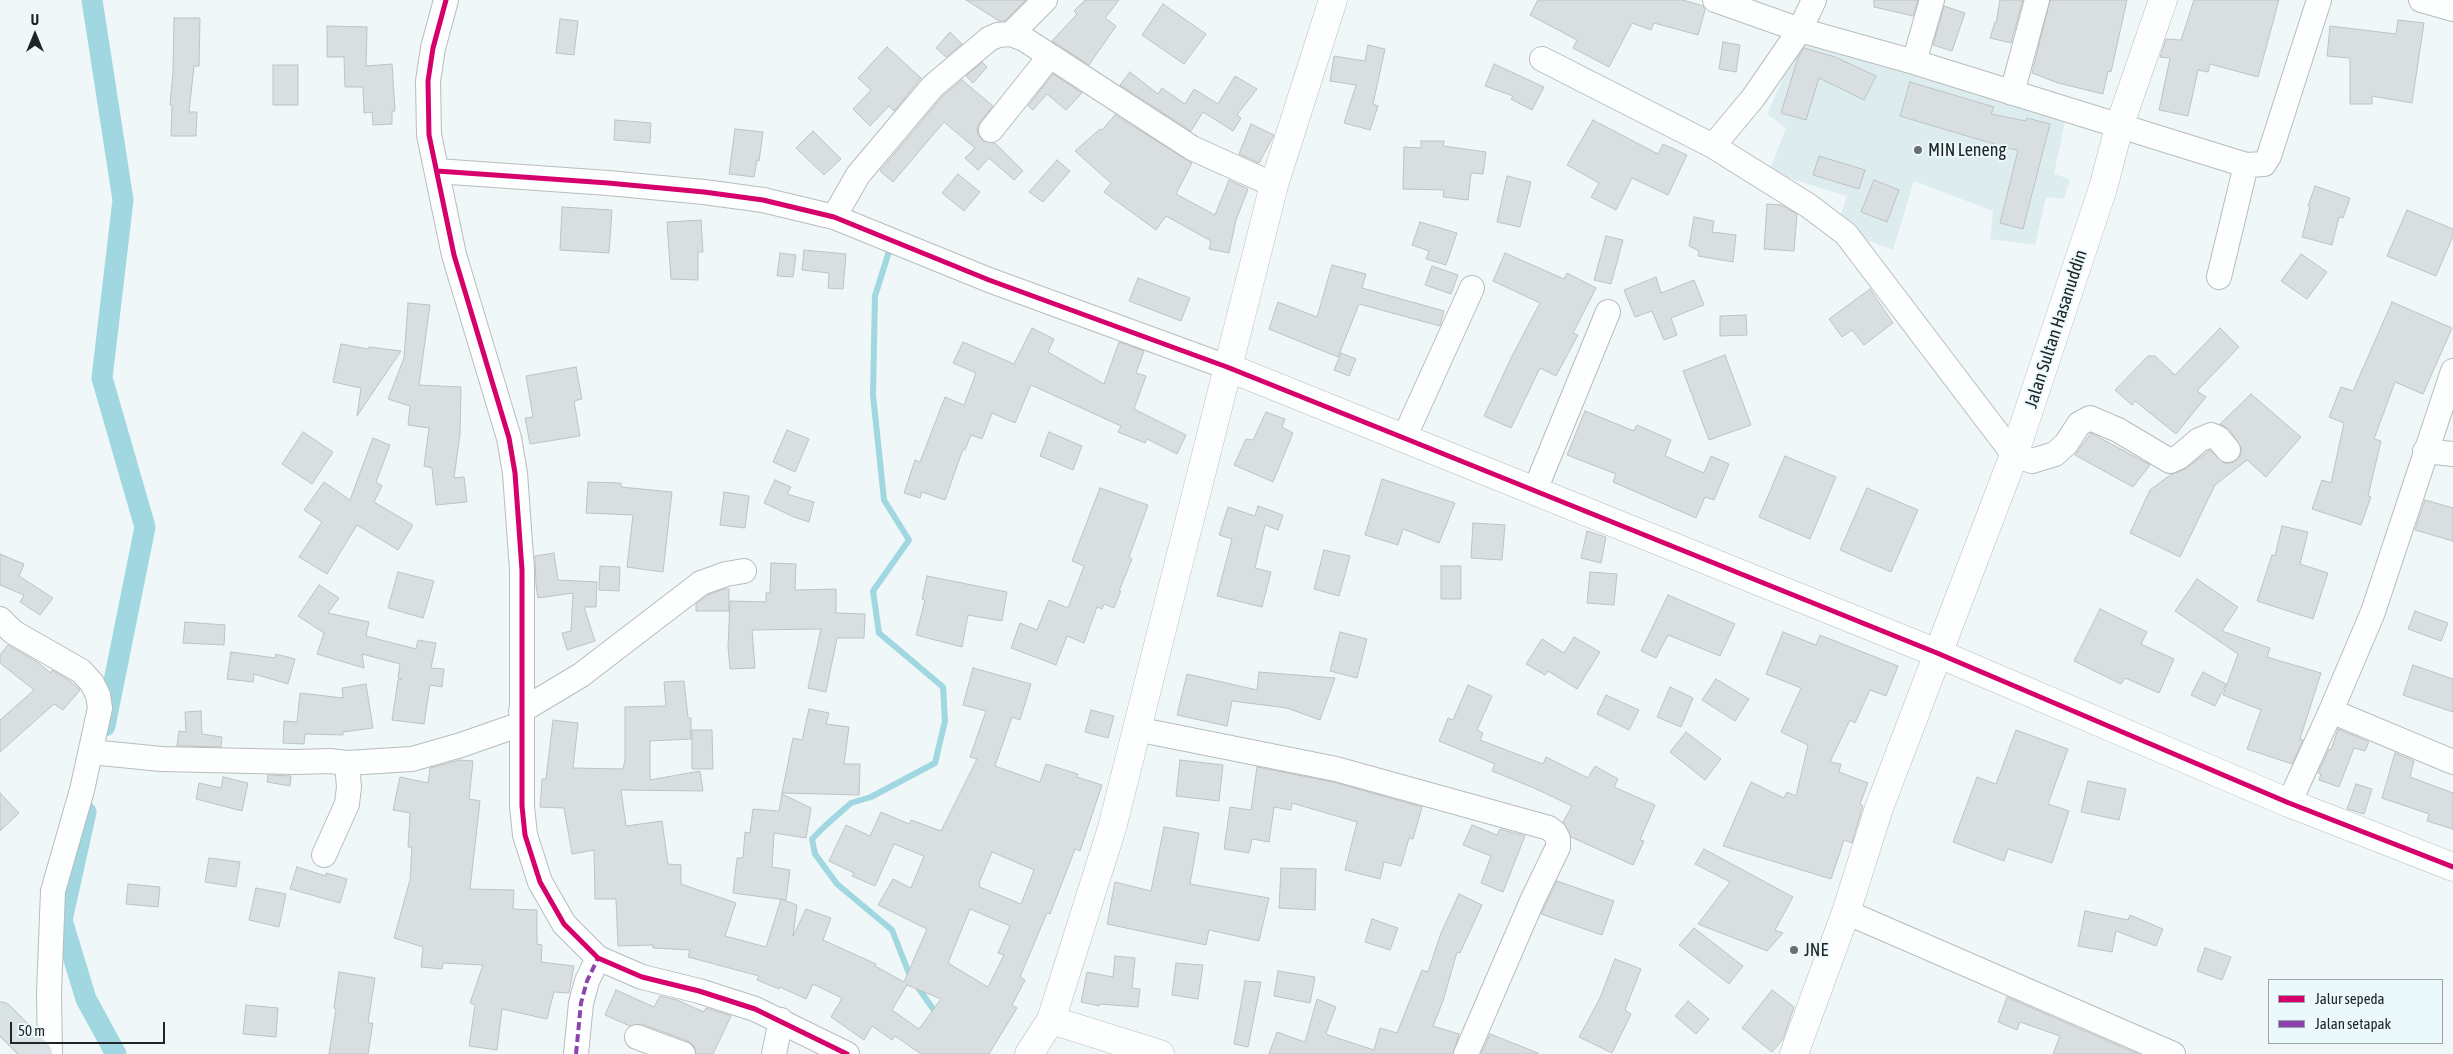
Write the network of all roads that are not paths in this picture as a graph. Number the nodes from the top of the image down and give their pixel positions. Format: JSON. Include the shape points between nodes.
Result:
{"nodes":[{"id":1,"x":446,"y":0,"type":"edge"},
{"id":2,"x":1045,"y":0,"type":"edge"},
{"id":3,"x":1333,"y":0,"type":"edge"},
{"id":4,"x":1715,"y":0,"type":"edge"},
{"id":5,"x":1814,"y":0,"type":"edge"},
{"id":6,"x":1932,"y":0,"type":"edge"},
{"id":7,"x":2037,"y":0,"type":"edge"},
{"id":8,"x":2163,"y":0,"type":"edge"},
{"id":9,"x":2319,"y":0,"type":"edge"},
{"id":10,"x":2421,"y":0,"type":"edge"},
{"id":11,"x":2453,"y":9,"type":"edge"},
{"id":12,"x":1800,"y":30,"type":"junction"},
{"id":13,"x":1010,"y":34,"type":"junction"},
{"id":14,"x":1050,"y":56,"type":"junction"},
{"id":15,"x":1542,"y":59,"type":"dead end"},
{"id":16,"x":1914,"y":62,"type":"junction"},
{"id":17,"x":2012,"y":93,"type":"junction"},
{"id":18,"x":2119,"y":127,"type":"junction"},
{"id":19,"x":991,"y":130,"type":"dead end"},
{"id":20,"x":1712,"y":146,"type":"junction"},
{"id":21,"x":2246,"y":165,"type":"junction"},
{"id":22,"x":437,"y":171,"type":"junction"},
{"id":23,"x":1274,"y":185,"type":"junction"},
{"id":24,"x":834,"y":217,"type":"junction"},
{"id":25,"x":2219,"y":277,"type":"dead end"},
{"id":26,"x":1472,"y":288,"type":"dead end"},
{"id":27,"x":1608,"y":312,"type":"dead end"},
{"id":28,"x":1227,"y":367,"type":"junction"},
{"id":29,"x":2453,"y":371,"type":"edge"},
{"id":30,"x":1404,"y":438,"type":"junction"},
{"id":31,"x":2228,"y":450,"type":"dead end"},
{"id":32,"x":2425,"y":451,"type":"junction"},
{"id":33,"x":2453,"y":454,"type":"edge"},
{"id":34,"x":2014,"y":455,"type":"junction"},
{"id":35,"x":1535,"y":490,"type":"junction"},
{"id":36,"x":744,"y":571,"type":"dead end"},
{"id":37,"x":4,"y":632,"type":"edge"},
{"id":38,"x":1937,"y":653,"type":"junction"},
{"id":39,"x":2331,"y":711,"type":"junction"},
{"id":40,"x":521,"y":717,"type":"junction"},
{"id":41,"x":1136,"y":729,"type":"junction"},
{"id":42,"x":94,"y":752,"type":"junction"},
{"id":43,"x":2453,"y":762,"type":"edge"},
{"id":44,"x":347,"y":763,"type":"junction"},
{"id":45,"x":2288,"y":803,"type":"junction"},
{"id":46,"x":324,"y":856,"type":"dead end"},
{"id":47,"x":2453,"y":867,"type":"edge"},
{"id":48,"x":1846,"y":912,"type":"junction"},
{"id":49,"x":598,"y":958,"type":"junction"},
{"id":50,"x":0,"y":1016,"type":"edge"},
{"id":51,"x":781,"y":1020,"type":"junction"},
{"id":52,"x":1051,"y":1020,"type":"junction"},
{"id":53,"x":637,"y":1037,"type":"dead end"},
{"id":54,"x":38,"y":1054,"type":"edge"},
{"id":55,"x":50,"y":1054,"type":"edge"},
{"id":56,"x":576,"y":1054,"type":"edge"},
{"id":57,"x":683,"y":1054,"type":"edge"},
{"id":58,"x":774,"y":1054,"type":"edge"},
{"id":59,"x":848,"y":1054,"type":"edge"},
{"id":60,"x":1029,"y":1054,"type":"edge"},
{"id":61,"x":1160,"y":1054,"type":"edge"},
{"id":62,"x":1466,"y":1054,"type":"edge"},
{"id":63,"x":1794,"y":1054,"type":"edge"},
{"id":64,"x":2173,"y":1054,"type":"edge"}],
"edges":[{"from":1,"to":22,"type":"street","via":[[428,80],[429,135]]},
{"from":2,"to":13,"type":"street"},
{"from":3,"to":23,"type":"street"},
{"from":4,"to":12,"type":"street"},
{"from":5,"to":12,"type":"street"},
{"from":6,"to":16,"type":"street"},
{"from":7,"to":17,"type":"street"},
{"from":8,"to":18,"type":"street","name":"Jalan Sultan Hasanuddin"},
{"from":9,"to":21,"type":"street","via":[[2270,156],[2264,164]]},
{"from":10,"to":11,"type":"street"},
{"from":12,"to":16,"type":"street"},
{"from":12,"to":20,"type":"street","via":[[1753,98]]},
{"from":13,"to":14,"type":"street"},
{"from":13,"to":24,"type":"street","via":[[990,40],[933,86],[858,175]]},
{"from":14,"to":19,"type":"street"},
{"from":14,"to":23,"type":"street","via":[[1192,148]]},
{"from":15,"to":20,"type":"street"},
{"from":16,"to":17,"type":"street"},
{"from":17,"to":18,"type":"street"},
{"from":18,"to":21,"type":"street"},
{"from":18,"to":34,"type":"street","name":"Jalan Sultan Hasanuddin","via":[[2103,188]]},
{"from":20,"to":34,"type":"street","via":[[1809,206],[1846,234]]},
{"from":21,"to":25,"type":"street"},
{"from":22,"to":24,"type":"street","via":[[704,192],[763,200]]},
{"from":22,"to":40,"type":"street","via":[[454,255],[509,438],[515,473],[522,570]]},
{"from":23,"to":28,"type":"street"},
{"from":24,"to":28,"type":"street","via":[[989,280]]},
{"from":26,"to":30,"type":"street"},
{"from":27,"to":35,"type":"street"},
{"from":28,"to":30,"type":"street"},
{"from":28,"to":41,"type":"street"},
{"from":29,"to":32,"type":"street"},
{"from":30,"to":35,"type":"street"},
{"from":31,"to":34,"type":"street","via":[[2211,435],[2170,461],[2118,430],[2090,418],[2079,424],[2055,454],[2032,461]]},
{"from":32,"to":33,"type":"street"},
{"from":32,"to":39,"type":"street","via":[[2388,572]]},
{"from":34,"to":38,"type":"street","name":"Jalan Sultan Hasanuddin"},
{"from":35,"to":38,"type":"street"},
{"from":36,"to":40,"type":"street","via":[[702,583]]},
{"from":37,"to":42,"type":"street","via":[[72,664],[92,683],[100,708]]},
{"from":38,"to":45,"type":"street"},
{"from":38,"to":48,"type":"street","name":"Jalan Sultan Hasanuddin","via":[[1879,808]]},
{"from":39,"to":43,"type":"street"},
{"from":39,"to":45,"type":"street"},
{"from":40,"to":44,"type":"street","via":[[420,758]]},
{"from":40,"to":49,"type":"street","via":[[525,835],[540,882],[564,924]]},
{"from":41,"to":52,"type":"street","via":[[1112,828]]},
{"from":41,"to":62,"type":"street","via":[[1336,769],[1550,828],[1558,839],[1558,847]]},
{"from":42,"to":44,"type":"street","via":[[136,758]]},
{"from":42,"to":55,"type":"street","via":[[53,891]]},
{"from":44,"to":46,"type":"street","via":[[347,804]]},
{"from":45,"to":47,"type":"street"},
{"from":48,"to":63,"type":"street","name":"Jalan Sultan Hasanuddin"},
{"from":48,"to":64,"type":"street"},
{"from":49,"to":51,"type":"street","via":[[642,977],[709,994]]},
{"from":49,"to":56,"type":"street","via":[[581,1003]]},
{"from":50,"to":54,"type":"main road"},
{"from":51,"to":58,"type":"street"},
{"from":51,"to":59,"type":"street"},
{"from":52,"to":60,"type":"street"},
{"from":52,"to":61,"type":"street"},
{"from":53,"to":57,"type":"street"}]}
